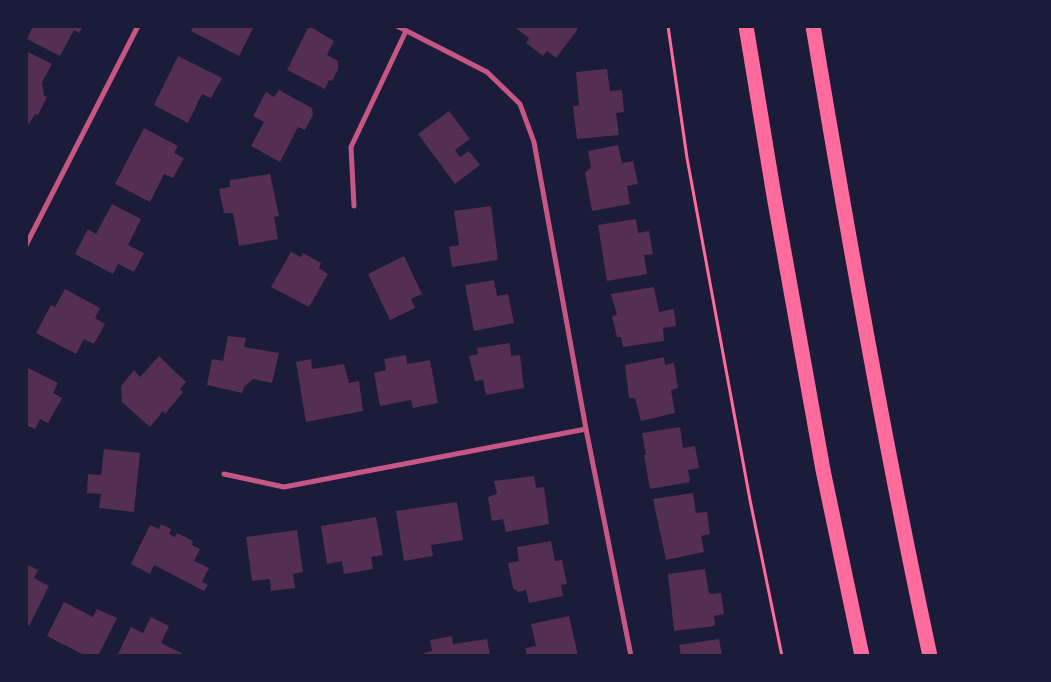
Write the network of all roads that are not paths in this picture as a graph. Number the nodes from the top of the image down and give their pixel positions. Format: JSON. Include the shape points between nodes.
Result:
{"nodes":[{"id":1,"x":138,"y":26,"type":"edge"},
{"id":2,"x":397,"y":26,"type":"edge"},
{"id":3,"x":746,"y":26,"type":"edge"},
{"id":4,"x":813,"y":26,"type":"edge"},
{"id":5,"x":406,"y":31,"type":"junction"},
{"id":6,"x":354,"y":206,"type":"dead end"},
{"id":7,"x":26,"y":245,"type":"edge"},
{"id":8,"x":586,"y":429,"type":"junction"},
{"id":9,"x":224,"y":474,"type":"dead end"},
{"id":10,"x":631,"y":656,"type":"edge"},
{"id":11,"x":862,"y":656,"type":"edge"},
{"id":12,"x":930,"y":656,"type":"edge"}],
"edges":[{"from":1,"to":7,"type":"street"},
{"from":2,"to":5,"type":"street"},
{"from":3,"to":11,"type":"highway","via":[[824,470]]},
{"from":4,"to":12,"type":"highway","via":[[879,402]]},
{"from":5,"to":6,"type":"street","via":[[351,147]]},
{"from":5,"to":8,"type":"street","via":[[487,72],[520,104],[534,142]]},
{"from":8,"to":9,"type":"street","via":[[284,487]]},
{"from":8,"to":10,"type":"street"}]}
